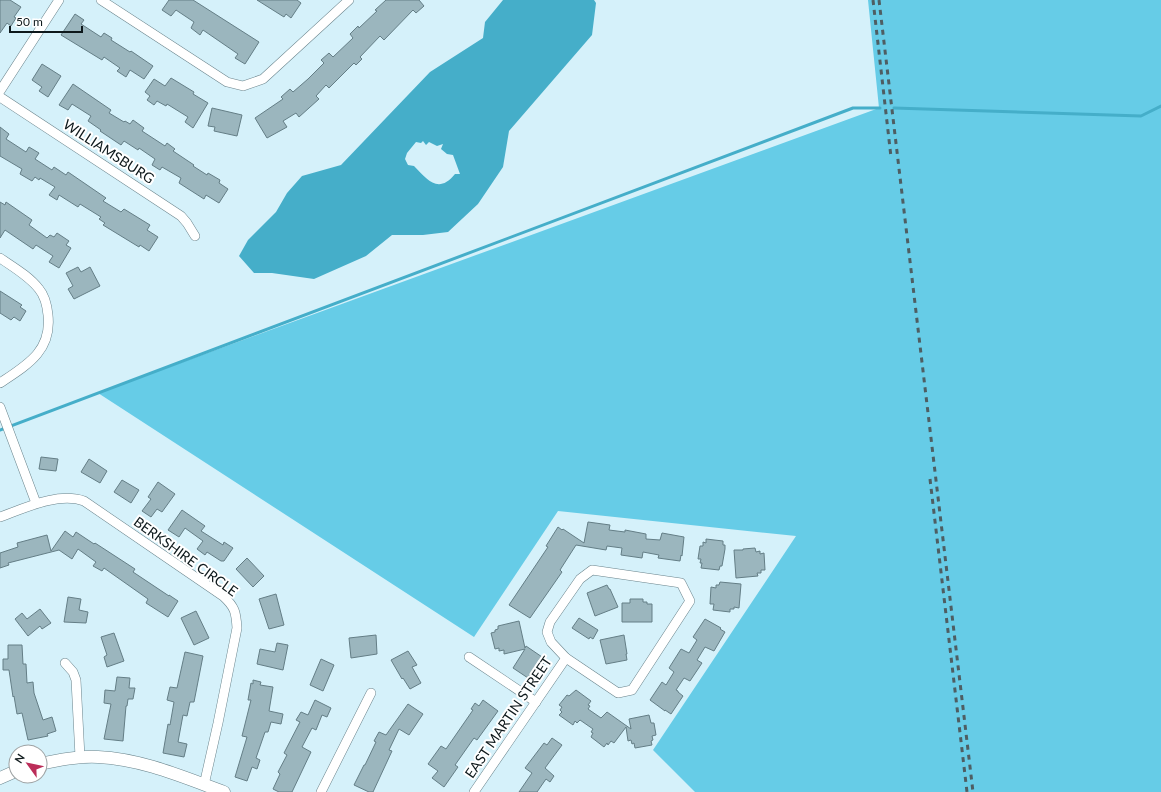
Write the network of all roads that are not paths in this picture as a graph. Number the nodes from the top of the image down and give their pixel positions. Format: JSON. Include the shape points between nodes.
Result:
{"nodes":[{"id":1,"x":59,"y":0,"type":"edge"},
{"id":2,"x":101,"y":0,"type":"edge"},
{"id":3,"x":349,"y":0,"type":"edge"},
{"id":4,"x":0,"y":91,"type":"edge"},
{"id":5,"x":0,"y":97,"type":"edge"},
{"id":6,"x":194,"y":236,"type":"dead end"},
{"id":7,"x":0,"y":258,"type":"edge"},
{"id":8,"x":0,"y":383,"type":"edge"},
{"id":9,"x":2,"y":412,"type":"edge"},
{"id":10,"x":36,"y":503,"type":"junction"},
{"id":11,"x":0,"y":518,"type":"edge"},
{"id":12,"x":469,"y":657,"type":"dead end"},
{"id":13,"x":566,"y":658,"type":"junction"},
{"id":14,"x":65,"y":663,"type":"dead end"},
{"id":15,"x":371,"y":692,"type":"dead end"},
{"id":16,"x":536,"y":702,"type":"junction"},
{"id":17,"x":80,"y":757,"type":"junction"},
{"id":18,"x":48,"y":763,"type":"edge"},
{"id":19,"x":204,"y":785,"type":"junction"},
{"id":20,"x":224,"y":792,"type":"edge"},
{"id":21,"x":321,"y":792,"type":"edge"},
{"id":22,"x":474,"y":792,"type":"edge"}],
"edges":[{"from":1,"to":4,"type":"street"},
{"from":2,"to":3,"type":"street","via":[[227,82],[243,86],[263,79]]},
{"from":5,"to":6,"type":"street","name":"WILLIAMSBURG","via":[[181,216]]},
{"from":7,"to":8,"type":"street","via":[[39,289],[47,304],[49,324],[43,347],[38,354]]},
{"from":9,"to":10,"type":"street"},
{"from":10,"to":11,"type":"street","name":"BERKSHIRE CIRCLE"},
{"from":10,"to":19,"type":"street","name":"BERKSHIRE CIRCLE","via":[[68,498],[84,501],[230,603],[236,614],[237,628]]},
{"from":12,"to":16,"type":"street"},
{"from":13,"to":13,"type":"street","via":[[618,693],[632,690],[690,601],[681,583],[592,570],[580,578],[550,622],[547,632],[551,642]]},
{"from":13,"to":16,"type":"street","name":"EAST MARTIN STREET"},
{"from":14,"to":17,"type":"street","via":[[74,672],[76,680]]},
{"from":15,"to":21,"type":"street"},
{"from":16,"to":22,"type":"street","name":"EAST MARTIN STREET"},
{"from":17,"to":18,"type":"street"},
{"from":17,"to":19,"type":"street","via":[[137,762]]},
{"from":19,"to":20,"type":"street"}]}
